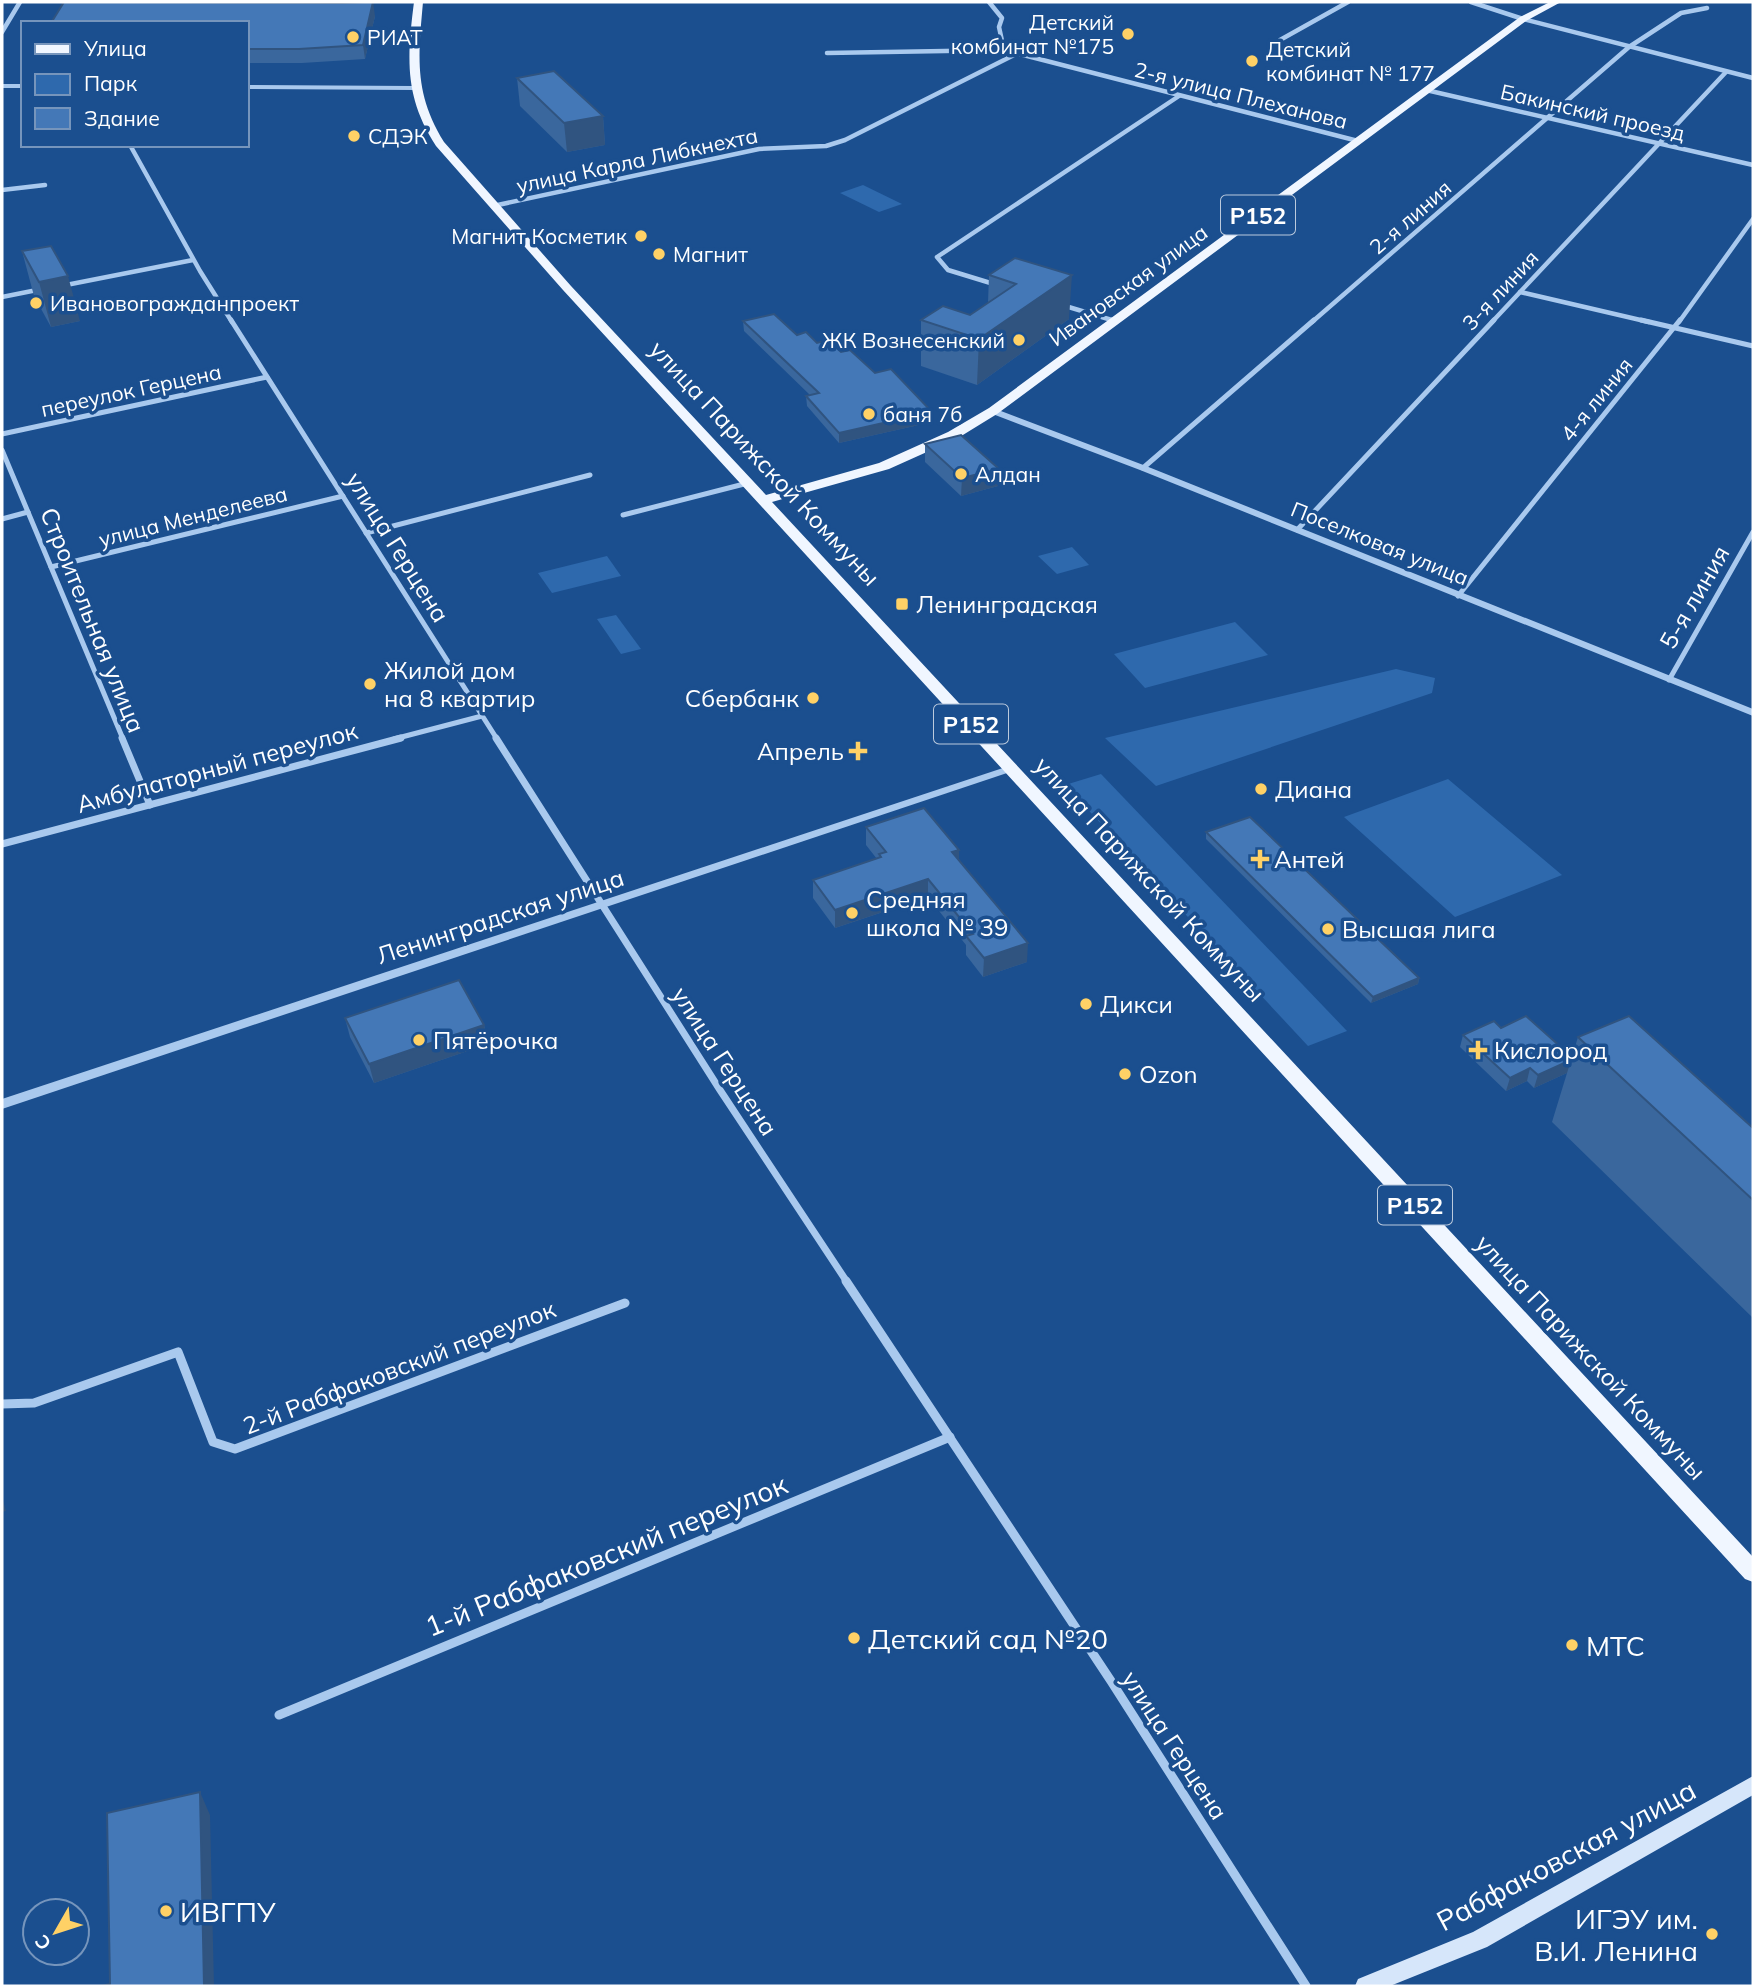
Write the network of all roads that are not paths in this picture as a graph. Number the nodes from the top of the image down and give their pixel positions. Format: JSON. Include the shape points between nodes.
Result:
{"nodes":[{"id":1,"x":20,"y":2,"type":"edge"},
{"id":2,"x":418,"y":2,"type":"edge"},
{"id":3,"x":989,"y":2,"type":"edge"},
{"id":4,"x":1348,"y":2,"type":"edge"},
{"id":5,"x":1471,"y":2,"type":"edge"},
{"id":6,"x":1558,"y":2,"type":"edge"},
{"id":7,"x":1707,"y":8,"type":"dead end"},
{"id":8,"x":1523,"y":19,"type":"junction"},
{"id":9,"x":2,"y":32,"type":"edge"},
{"id":10,"x":1280,"y":40,"type":"dead end"},
{"id":11,"x":1629,"y":47,"type":"junction"},
{"id":12,"x":1004,"y":50,"type":"junction"},
{"id":13,"x":827,"y":52,"type":"dead end"},
{"id":14,"x":1018,"y":53,"type":"junction"},
{"id":15,"x":1726,"y":72,"type":"junction"},
{"id":16,"x":1753,"y":78,"type":"edge"},
{"id":17,"x":2,"y":86,"type":"edge"},
{"id":18,"x":21,"y":86,"type":"edge"},
{"id":19,"x":248,"y":87,"type":"edge"},
{"id":20,"x":413,"y":88,"type":"junction"},
{"id":21,"x":1426,"y":90,"type":"junction"},
{"id":22,"x":1179,"y":96,"type":"junction"},
{"id":23,"x":1548,"y":118,"type":"junction"},
{"id":24,"x":1358,"y":141,"type":"junction"},
{"id":25,"x":1660,"y":142,"type":"junction"},
{"id":26,"x":131,"y":147,"type":"edge"},
{"id":27,"x":1753,"y":165,"type":"edge"},
{"id":28,"x":45,"y":185,"type":"dead end"},
{"id":29,"x":2,"y":190,"type":"edge"},
{"id":30,"x":493,"y":205,"type":"junction"},
{"id":31,"x":1753,"y":219,"type":"edge"},
{"id":32,"x":193,"y":260,"type":"junction"},
{"id":33,"x":1010,"y":289,"type":"edge"},
{"id":34,"x":1520,"y":292,"type":"junction"},
{"id":35,"x":2,"y":297,"type":"edge"},
{"id":36,"x":1060,"y":304,"type":"edge"},
{"id":37,"x":1115,"y":321,"type":"junction"},
{"id":38,"x":1674,"y":329,"type":"junction"},
{"id":39,"x":1753,"y":346,"type":"edge"},
{"id":40,"x":267,"y":377,"type":"junction"},
{"id":41,"x":993,"y":411,"type":"junction"},
{"id":42,"x":2,"y":434,"type":"edge"},
{"id":43,"x":2,"y":450,"type":"edge"},
{"id":44,"x":1143,"y":468,"type":"junction"},
{"id":45,"x":590,"y":475,"type":"dead end"},
{"id":46,"x":748,"y":482,"type":"junction"},
{"id":47,"x":343,"y":496,"type":"junction"},
{"id":48,"x":765,"y":500,"type":"junction"},
{"id":49,"x":28,"y":512,"type":"junction"},
{"id":50,"x":623,"y":515,"type":"dead end"},
{"id":51,"x":2,"y":519,"type":"edge"},
{"id":52,"x":1297,"y":530,"type":"junction"},
{"id":53,"x":1753,"y":532,"type":"edge"},
{"id":54,"x":366,"y":533,"type":"junction"},
{"id":55,"x":51,"y":568,"type":"junction"},
{"id":56,"x":1458,"y":596,"type":"junction"},
{"id":57,"x":1669,"y":680,"type":"junction"},
{"id":58,"x":1753,"y":713,"type":"edge"},
{"id":59,"x":482,"y":716,"type":"junction"},
{"id":60,"x":1012,"y":768,"type":"junction"},
{"id":61,"x":150,"y":805,"type":"junction"},
{"id":62,"x":2,"y":844,"type":"edge"},
{"id":63,"x":602,"y":904,"type":"junction"},
{"id":64,"x":2,"y":1104,"type":"edge"},
{"id":65,"x":625,"y":1303,"type":"dead end"},
{"id":66,"x":2,"y":1404,"type":"edge"},
{"id":67,"x":950,"y":1437,"type":"junction"},
{"id":68,"x":1753,"y":1572,"type":"edge"},
{"id":69,"x":279,"y":1715,"type":"dead end"},
{"id":70,"x":1753,"y":1785,"type":"edge"},
{"id":71,"x":1306,"y":1986,"type":"edge"},
{"id":72,"x":1365,"y":1986,"type":"edge"}],
"edges":[{"from":1,"to":9,"type":"street"},
{"from":2,"to":20,"type":"main road","name":"улица Парижской Коммуны"},
{"from":3,"to":12,"type":"street","via":[[1002,18],[999,27]]},
{"from":4,"to":10,"type":"street"},
{"from":5,"to":8,"type":"street"},
{"from":6,"to":8,"type":"main road","name":"Ивановская улица","number":"Р152"},
{"from":7,"to":11,"type":"street","name":"2-я линия","via":[[1681,13]]},
{"from":8,"to":11,"type":"street"},
{"from":8,"to":21,"type":"main road","name":"Ивановская улица","number":"Р152"},
{"from":11,"to":15,"type":"street"},
{"from":11,"to":23,"type":"street","name":"2-я линия"},
{"from":12,"to":13,"type":"street","name":"2-я улица Плеханова"},
{"from":12,"to":14,"type":"street","name":"2-я улица Плеханова"},
{"from":14,"to":22,"type":"street","name":"2-я улица Плеханова"},
{"from":14,"to":30,"type":"street","name":"улица Карла Либкнехта","via":[[827,146],[759,149]]},
{"from":15,"to":16,"type":"street"},
{"from":15,"to":25,"type":"street","name":"3-я линия"},
{"from":17,"to":18,"type":"street"},
{"from":19,"to":20,"type":"street"},
{"from":20,"to":30,"type":"main road","name":"улица Парижской Коммуны","via":[[429,128]]},
{"from":21,"to":23,"type":"street","name":"Бакинский проезд"},
{"from":21,"to":24,"type":"main road","name":"Ивановская улица","number":"Р152"},
{"from":22,"to":24,"type":"street","name":"2-я улица Плеханова"},
{"from":22,"to":33,"type":"street","via":[[937,257],[948,270]]},
{"from":23,"to":25,"type":"street","name":"Бакинский проезд"},
{"from":23,"to":44,"type":"street","name":"2-я линия"},
{"from":24,"to":37,"type":"main road","name":"Ивановская улица","number":"Р152"},
{"from":25,"to":27,"type":"street","name":"Бакинский проезд"},
{"from":25,"to":34,"type":"street","name":"3-я линия"},
{"from":26,"to":32,"type":"street","name":"улица Герцена"},
{"from":28,"to":29,"type":"street"},
{"from":30,"to":46,"type":"main road","name":"улица Парижской Коммуны"},
{"from":31,"to":38,"type":"street","name":"4-я линия"},
{"from":32,"to":35,"type":"street"},
{"from":32,"to":40,"type":"street","name":"улица Герцена"},
{"from":34,"to":38,"type":"street"},
{"from":34,"to":52,"type":"street","name":"3-я линия"},
{"from":36,"to":37,"type":"street"},
{"from":37,"to":41,"type":"main road","name":"Ивановская улица","number":"Р152"},
{"from":38,"to":39,"type":"street"},
{"from":38,"to":56,"type":"street","name":"4-я линия"},
{"from":40,"to":42,"type":"street","name":"переулок Герцена"},
{"from":40,"to":47,"type":"street","name":"улица Герцена"},
{"from":41,"to":44,"type":"street","name":"Поселковая улица"},
{"from":41,"to":48,"type":"main road","name":"Ивановская улица","number":"Р152","via":[[884,466]]},
{"from":43,"to":49,"type":"street","name":"Строительная улица"},
{"from":44,"to":52,"type":"street","name":"Поселковая улица"},
{"from":45,"to":54,"type":"street"},
{"from":46,"to":48,"type":"main road","name":"улица Парижской Коммуны"},
{"from":46,"to":50,"type":"street"},
{"from":47,"to":54,"type":"street","name":"улица Герцена"},
{"from":47,"to":55,"type":"street","name":"улица Менделеева"},
{"from":48,"to":60,"type":"main road","name":"улица Парижской Коммуны","number":"Р152"},
{"from":49,"to":51,"type":"street"},
{"from":49,"to":55,"type":"street","name":"Строительная улица"},
{"from":52,"to":56,"type":"street","name":"Поселковая улица"},
{"from":53,"to":57,"type":"street","name":"5-я линия"},
{"from":54,"to":59,"type":"street","name":"улица Герцена"},
{"from":55,"to":61,"type":"street","name":"Строительная улица"},
{"from":56,"to":57,"type":"street","name":"Поселковая улица"},
{"from":57,"to":58,"type":"street","name":"Поселковая улица"},
{"from":59,"to":61,"type":"street","name":"Амбулаторный переулок"},
{"from":59,"to":63,"type":"street","name":"улица Герцена"},
{"from":60,"to":63,"type":"street","name":"Ленинградская улица"},
{"from":60,"to":68,"type":"main road","name":"улица Парижской Коммуны","number":"Р152"},
{"from":61,"to":62,"type":"street","name":"Амбулаторный переулок"},
{"from":63,"to":64,"type":"street","name":"Ленинградская улица"},
{"from":63,"to":67,"type":"street","name":"улица Герцена"},
{"from":65,"to":66,"type":"street","name":"2-й Рабфаковский переулок","via":[[236,1449],[213,1442],[178,1352],[34,1403]]},
{"from":67,"to":69,"type":"street","name":"1-й Рабфаковский переулок"},
{"from":67,"to":71,"type":"street","name":"улица Герцена"},
{"from":70,"to":72,"type":"main road","name":"Рабфаковская улица","via":[[1479,1940]]}]}
